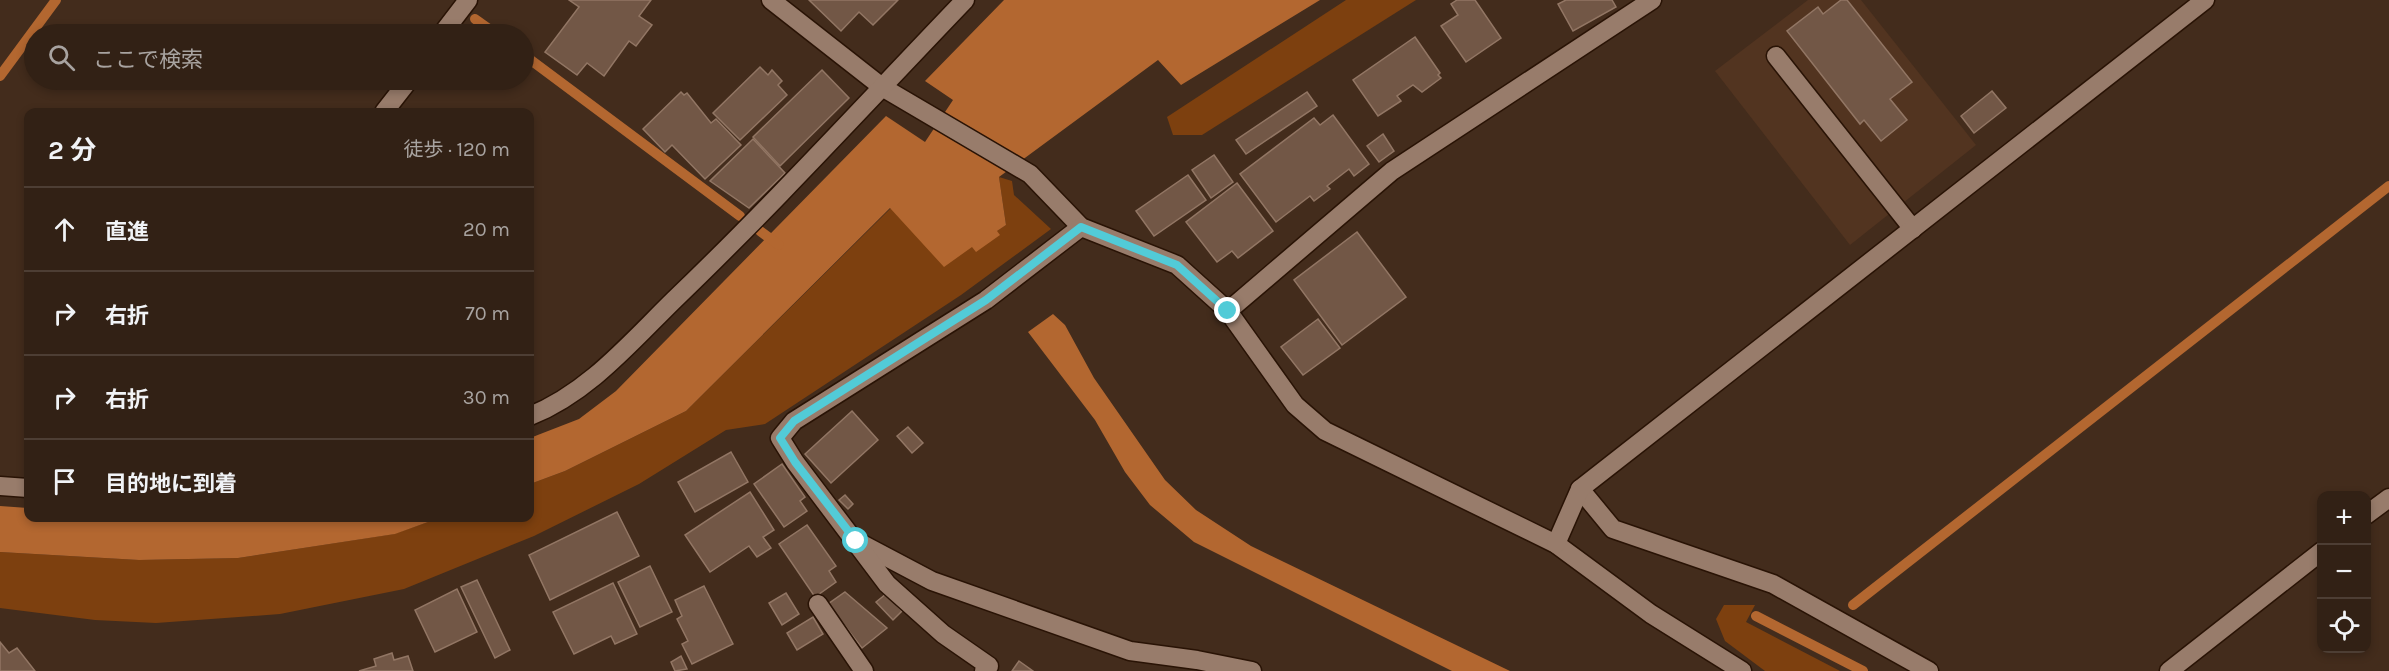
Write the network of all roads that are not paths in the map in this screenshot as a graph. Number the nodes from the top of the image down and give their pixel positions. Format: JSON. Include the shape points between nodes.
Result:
{"nodes":[{"id":1,"x":468,"y":0,"type":"edge"},
{"id":2,"x":771,"y":0,"type":"edge"},
{"id":3,"x":965,"y":0,"type":"edge"},
{"id":4,"x":1652,"y":0,"type":"edge"},
{"id":5,"x":2205,"y":0,"type":"edge"},
{"id":6,"x":450,"y":24,"type":"edge"},
{"id":7,"x":1776,"y":56,"type":"dead end"},
{"id":8,"x":882,"y":87,"type":"junction"},
{"id":9,"x":401,"y":90,"type":"edge"},
{"id":10,"x":387,"y":108,"type":"edge"},
{"id":11,"x":1081,"y":227,"type":"junction"},
{"id":12,"x":1912,"y":229,"type":"junction"},
{"id":13,"x":1228,"y":311,"type":"junction"},
{"id":14,"x":534,"y":414,"type":"edge"},
{"id":15,"x":0,"y":486,"type":"edge"},
{"id":16,"x":24,"y":488,"type":"edge"},
{"id":17,"x":1580,"y":489,"type":"junction"},
{"id":18,"x":2389,"y":498,"type":"edge"},
{"id":19,"x":2371,"y":512,"type":"edge"},
{"id":20,"x":856,"y":541,"type":"junction"},
{"id":21,"x":1556,"y":544,"type":"junction"},
{"id":22,"x":2317,"y":555,"type":"edge"},
{"id":23,"x":818,"y":604,"type":"dead end"},
{"id":24,"x":864,"y":671,"type":"edge"},
{"id":25,"x":984,"y":671,"type":"edge"},
{"id":26,"x":1252,"y":671,"type":"edge"},
{"id":27,"x":1742,"y":671,"type":"edge"},
{"id":28,"x":1929,"y":671,"type":"edge"},
{"id":29,"x":2169,"y":671,"type":"edge"}],
"edges":[{"from":1,"to":6,"type":"street"},
{"from":2,"to":8,"type":"street"},
{"from":3,"to":8,"type":"street"},
{"from":4,"to":13,"type":"street","via":[[1392,171]]},
{"from":5,"to":12,"type":"street"},
{"from":7,"to":12,"type":"street"},
{"from":8,"to":11,"type":"street","via":[[1030,174]]},
{"from":8,"to":14,"type":"street","via":[[740,237],[590,382]]},
{"from":9,"to":10,"type":"street"},
{"from":11,"to":13,"type":"street","via":[[1177,265]]},
{"from":11,"to":20,"type":"street","via":[[986,300],[794,421],[780,438]]},
{"from":12,"to":17,"type":"street"},
{"from":13,"to":21,"type":"street","via":[[1295,405],[1325,431]]},
{"from":15,"to":16,"type":"street"},
{"from":17,"to":21,"type":"street"},
{"from":17,"to":28,"type":"street","via":[[1613,529],[1773,584]]},
{"from":18,"to":19,"type":"street"},
{"from":20,"to":25,"type":"street","via":[[887,584],[944,634],[989,666]]},
{"from":20,"to":26,"type":"street","via":[[932,581],[1130,651]]},
{"from":21,"to":27,"type":"street","via":[[1651,614]]},
{"from":22,"to":29,"type":"street"},
{"from":23,"to":24,"type":"street"}]}
